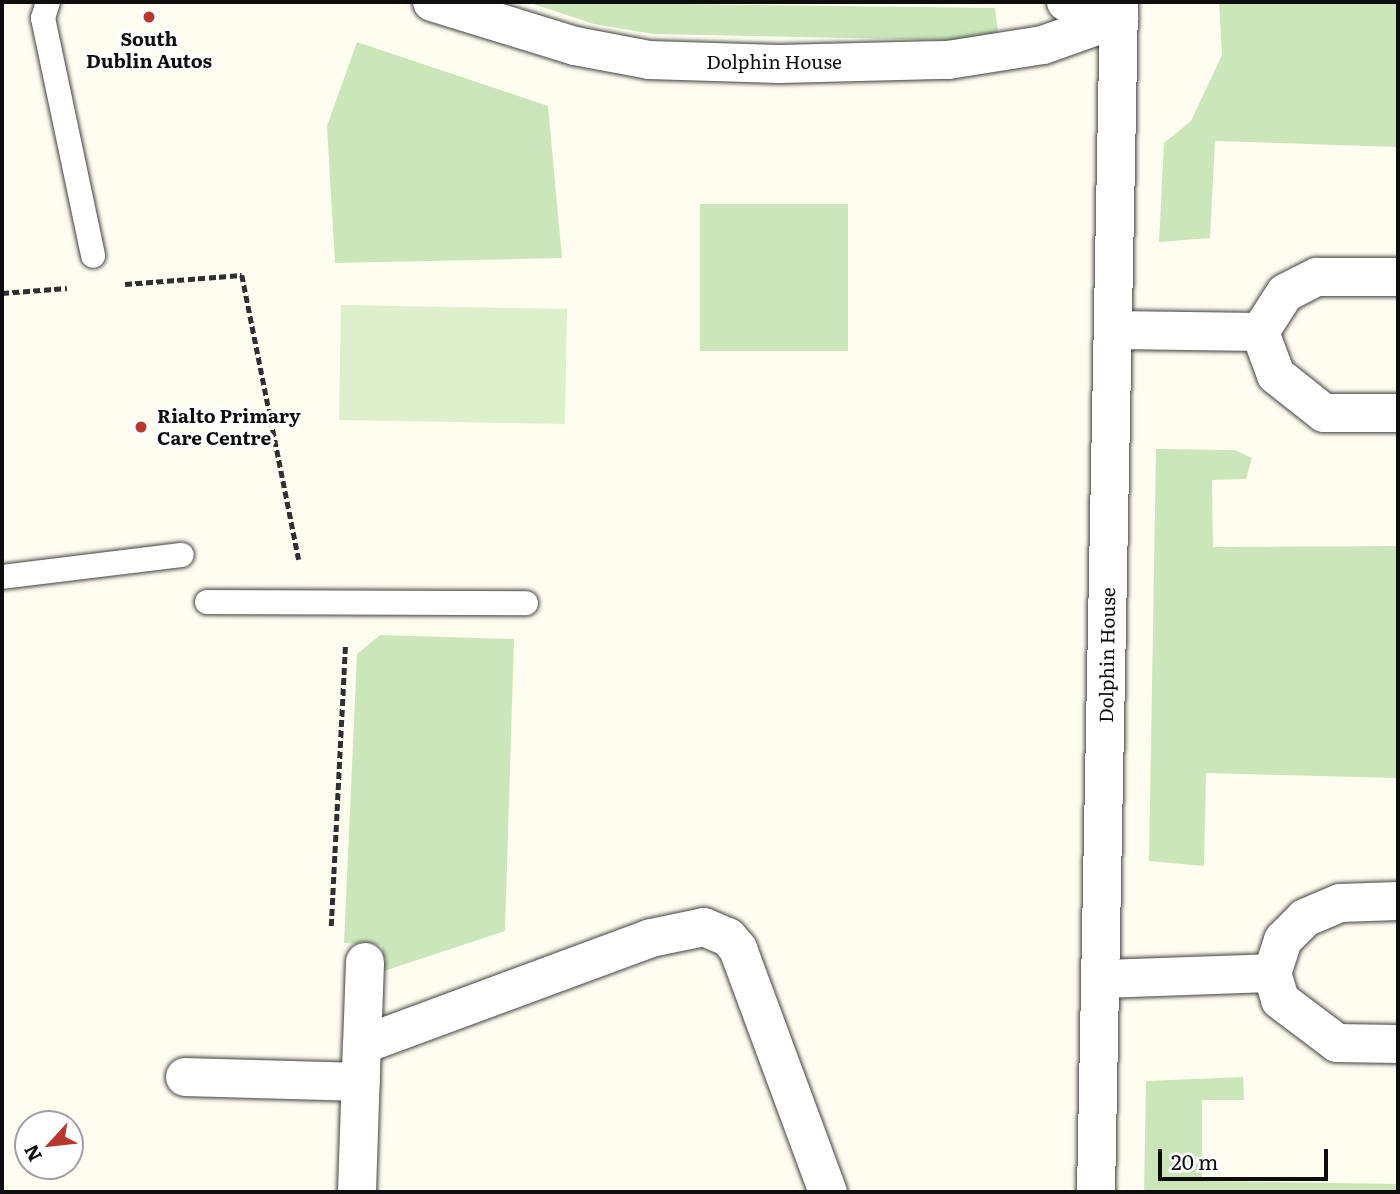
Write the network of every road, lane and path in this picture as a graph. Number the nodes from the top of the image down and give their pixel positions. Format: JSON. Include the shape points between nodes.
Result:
{"nodes":[{"id":1,"x":48,"y":2,"type":"edge"},
{"id":2,"x":432,"y":2,"type":"edge"},
{"id":3,"x":1066,"y":2,"type":"edge"},
{"id":4,"x":1119,"y":10,"type":"edge"},
{"id":5,"x":93,"y":256,"type":"dead end"},
{"id":6,"x":1398,"y":277,"type":"edge"},
{"id":7,"x":122,"y":284,"type":"dead end"},
{"id":8,"x":82,"y":287,"type":"dead end"},
{"id":9,"x":2,"y":293,"type":"edge"},
{"id":10,"x":1114,"y":330,"type":"junction"},
{"id":11,"x":1260,"y":332,"type":"junction"},
{"id":12,"x":1398,"y":413,"type":"edge"},
{"id":13,"x":182,"y":555,"type":"dead end"},
{"id":14,"x":286,"y":563,"type":"dead end"},
{"id":15,"x":2,"y":577,"type":"edge"},
{"id":16,"x":206,"y":602,"type":"dead end"},
{"id":17,"x":347,"y":602,"type":"junction"},
{"id":18,"x":526,"y":603,"type":"dead end"},
{"id":19,"x":1398,"y":901,"type":"edge"},
{"id":20,"x":331,"y":931,"type":"dead end"},
{"id":21,"x":365,"y":962,"type":"dead end"},
{"id":22,"x":1272,"y":973,"type":"junction"},
{"id":23,"x":1101,"y":979,"type":"junction"},
{"id":24,"x":1398,"y":1044,"type":"edge"},
{"id":25,"x":362,"y":1045,"type":"junction"},
{"id":26,"x":185,"y":1077,"type":"dead end"},
{"id":27,"x":361,"y":1082,"type":"junction"},
{"id":28,"x":358,"y":1192,"type":"edge"},
{"id":29,"x":828,"y":1192,"type":"edge"},
{"id":30,"x":1096,"y":1192,"type":"edge"}],
"edges":[{"from":1,"to":5,"type":"lane","via":[[43,18]]},
{"from":2,"to":4,"type":"street","name":"Dolphin House","via":[[575,46],[649,60],[779,64],[948,60],[1043,45]]},
{"from":3,"to":4,"type":"street"},
{"from":4,"to":10,"type":"street","name":"Dolphin House"},
{"from":6,"to":11,"type":"street","via":[[1317,277],[1285,293]]},
{"from":7,"to":14,"type":"path","via":[[242,275],[299,561]]},
{"from":8,"to":9,"type":"path"},
{"from":10,"to":11,"type":"street"},
{"from":10,"to":23,"type":"street","name":"Dolphin House"},
{"from":11,"to":12,"type":"street","via":[[1276,375],[1324,413]]},
{"from":13,"to":15,"type":"lane"},
{"from":16,"to":17,"type":"lane"},
{"from":17,"to":18,"type":"lane"},
{"from":17,"to":20,"type":"path"},
{"from":19,"to":22,"type":"street","via":[[1340,902],[1305,918],[1283,940]]},
{"from":21,"to":25,"type":"street"},
{"from":22,"to":23,"type":"street"},
{"from":22,"to":24,"type":"street","via":[[1280,1000],[1337,1044]]},
{"from":23,"to":30,"type":"street","name":"Dolphin House"},
{"from":25,"to":27,"type":"street"},
{"from":25,"to":29,"type":"street","via":[[651,938],[704,927],[728,937],[738,948]]},
{"from":26,"to":27,"type":"street"},
{"from":27,"to":28,"type":"street"}]}
